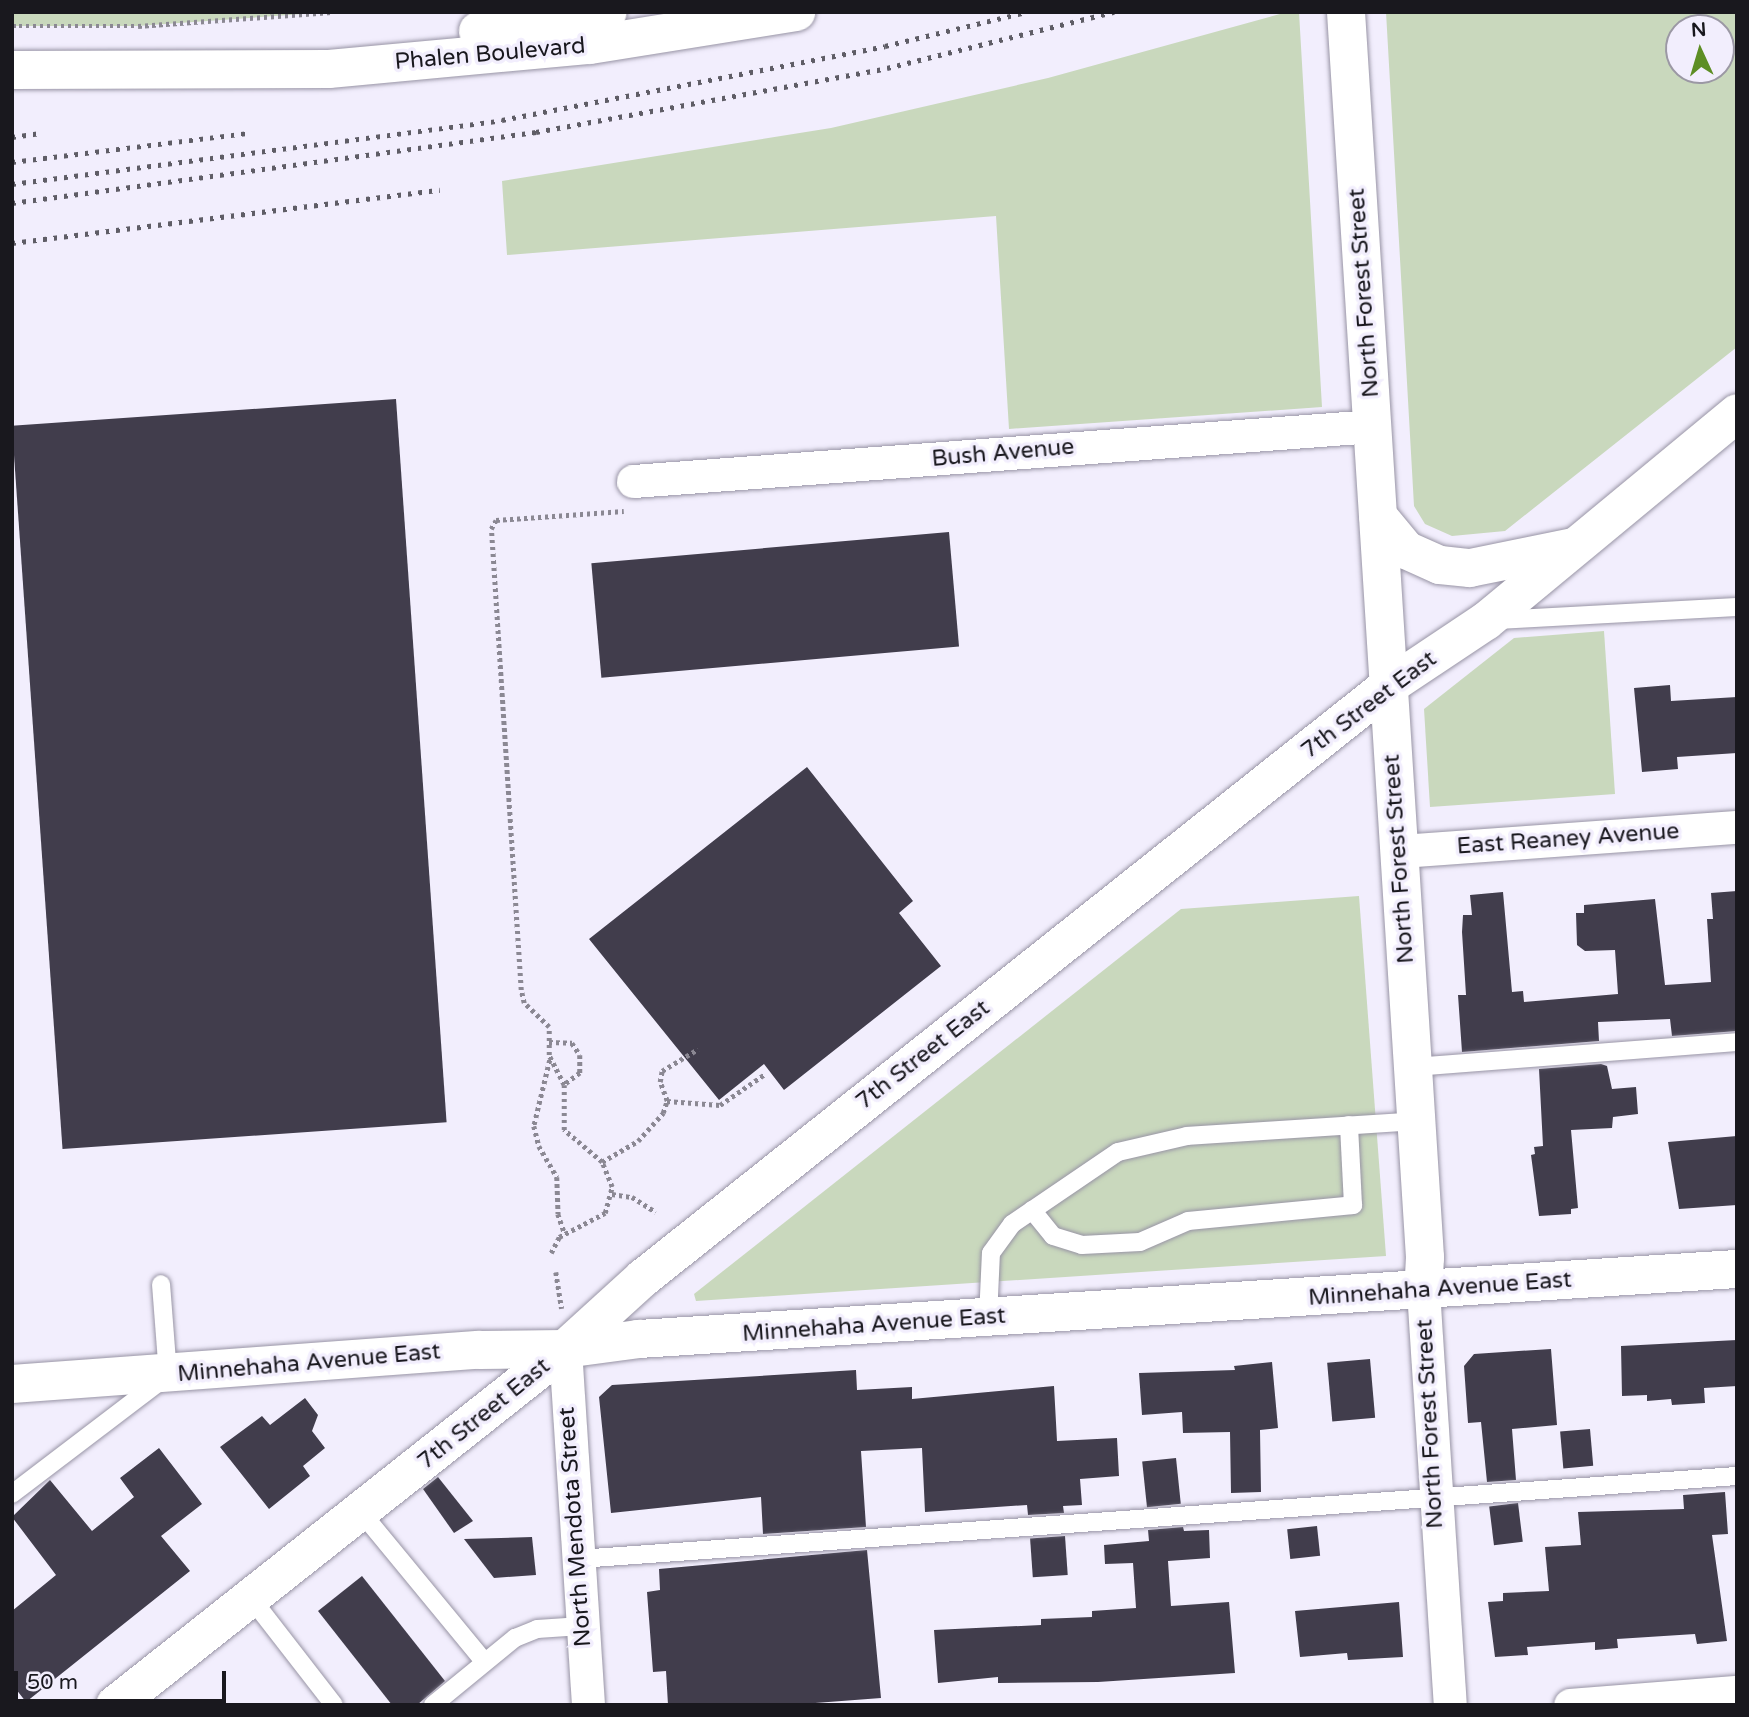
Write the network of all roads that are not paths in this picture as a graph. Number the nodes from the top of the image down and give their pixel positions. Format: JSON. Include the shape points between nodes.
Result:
{"nodes":[{"id":1,"x":608,"y":12,"type":"edge"},
{"id":2,"x":796,"y":12,"type":"edge"},
{"id":3,"x":1346,"y":12,"type":"edge"},
{"id":4,"x":182,"y":68,"type":"junction"},
{"id":5,"x":12,"y":70,"type":"edge"},
{"id":6,"x":1737,"y":413,"type":"edge"},
{"id":7,"x":1373,"y":426,"type":"junction"},
{"id":8,"x":634,"y":495,"type":"road end"},
{"id":9,"x":1378,"y":516,"type":"junction"},
{"id":10,"x":1579,"y":546,"type":"junction"},
{"id":11,"x":1737,"y":607,"type":"edge"},
{"id":12,"x":1486,"y":621,"type":"junction"},
{"id":13,"x":1387,"y":687,"type":"junction"},
{"id":14,"x":1737,"y":827,"type":"edge"},
{"id":15,"x":1400,"y":851,"type":"junction"},
{"id":16,"x":1737,"y":1042,"type":"edge"},
{"id":17,"x":1413,"y":1067,"type":"junction"},
{"id":18,"x":1416,"y":1121,"type":"junction"},
{"id":19,"x":1349,"y":1125,"type":"junction"},
{"id":20,"x":1031,"y":1210,"type":"junction"},
{"id":21,"x":1737,"y":1269,"type":"edge"},
{"id":22,"x":161,"y":1284,"type":"dead end"},
{"id":23,"x":1423,"y":1290,"type":"junction"},
{"id":24,"x":988,"y":1318,"type":"junction"},
{"id":25,"x":565,"y":1349,"type":"junction"},
{"id":26,"x":168,"y":1375,"type":"junction"},
{"id":27,"x":12,"y":1384,"type":"edge"},
{"id":28,"x":1737,"y":1476,"type":"edge"},
{"id":29,"x":12,"y":1494,"type":"edge"},
{"id":30,"x":1434,"y":1498,"type":"junction"},
{"id":31,"x":360,"y":1512,"type":"junction"},
{"id":32,"x":579,"y":1559,"type":"junction"},
{"id":33,"x":251,"y":1598,"type":"junction"},
{"id":34,"x":582,"y":1626,"type":"junction"},
{"id":35,"x":484,"y":1661,"type":"junction"},
{"id":36,"x":1737,"y":1692,"type":"edge"},
{"id":37,"x":115,"y":1705,"type":"edge"},
{"id":38,"x":334,"y":1705,"type":"edge"},
{"id":39,"x":433,"y":1705,"type":"edge"},
{"id":40,"x":588,"y":1705,"type":"edge"},
{"id":41,"x":1450,"y":1705,"type":"edge"},
{"id":42,"x":1570,"y":1705,"type":"edge"}],
"edges":[{"from":1,"to":4,"type":"street","name":"Phalen Boulevard"},
{"from":2,"to":4,"type":"street","name":"Phalen Boulevard","via":[[590,45],[356,66]]},
{"from":3,"to":7,"type":"street","name":"North Forest Street"},
{"from":4,"to":5,"type":"street","name":"Phalen Boulevard"},
{"from":6,"to":10,"type":"street","name":"7th Street East"},
{"from":7,"to":8,"type":"street","name":"Bush Avenue"},
{"from":7,"to":9,"type":"street","name":"North Forest Street"},
{"from":9,"to":10,"type":"street","via":[[1406,551],[1440,565],[1470,568]]},
{"from":9,"to":13,"type":"street","name":"North Forest Street"},
{"from":10,"to":12,"type":"street","name":"7th Street East"},
{"from":11,"to":12,"type":"lane"},
{"from":12,"to":13,"type":"street","name":"7th Street East"},
{"from":13,"to":15,"type":"street","name":"North Forest Street"},
{"from":13,"to":25,"type":"street","name":"7th Street East","via":[[643,1278]]},
{"from":14,"to":15,"type":"street","name":"East Reaney Avenue"},
{"from":15,"to":17,"type":"street","name":"North Forest Street"},
{"from":16,"to":17,"type":"lane"},
{"from":17,"to":18,"type":"street","name":"North Forest Street"},
{"from":18,"to":19,"type":"lane"},
{"from":18,"to":23,"type":"street","name":"North Forest Street"},
{"from":19,"to":20,"type":"lane","via":[[1187,1136],[1118,1152]]},
{"from":19,"to":20,"type":"lane","via":[[1353,1205],[1188,1221],[1140,1242],[1082,1245],[1053,1236]]},
{"from":20,"to":24,"type":"lane","via":[[1012,1224],[991,1253]]},
{"from":21,"to":23,"type":"street","name":"Minnehaha Avenue East"},
{"from":22,"to":26,"type":"lane"},
{"from":23,"to":24,"type":"street","name":"Minnehaha Avenue East"},
{"from":23,"to":30,"type":"street","name":"North Forest Street"},
{"from":24,"to":25,"type":"street","name":"Minnehaha Avenue East","via":[[639,1339]]},
{"from":25,"to":26,"type":"street","name":"Minnehaha Avenue East","via":[[480,1350]]},
{"from":25,"to":31,"type":"street","name":"7th Street East"},
{"from":25,"to":32,"type":"street","name":"North Mendota Street"},
{"from":26,"to":27,"type":"street","name":"Minnehaha Avenue East"},
{"from":26,"to":29,"type":"lane"},
{"from":28,"to":30,"type":"lane"},
{"from":30,"to":32,"type":"lane"},
{"from":30,"to":41,"type":"street","name":"North Forest Street"},
{"from":31,"to":33,"type":"street","name":"7th Street East"},
{"from":31,"to":35,"type":"lane"},
{"from":32,"to":34,"type":"street","name":"North Mendota Street"},
{"from":33,"to":37,"type":"street","name":"7th Street East"},
{"from":33,"to":38,"type":"lane"},
{"from":34,"to":35,"type":"lane","via":[[537,1629],[515,1638]]},
{"from":34,"to":40,"type":"street","name":"North Mendota Street"},
{"from":35,"to":39,"type":"lane"},
{"from":36,"to":42,"type":"street"}]}
